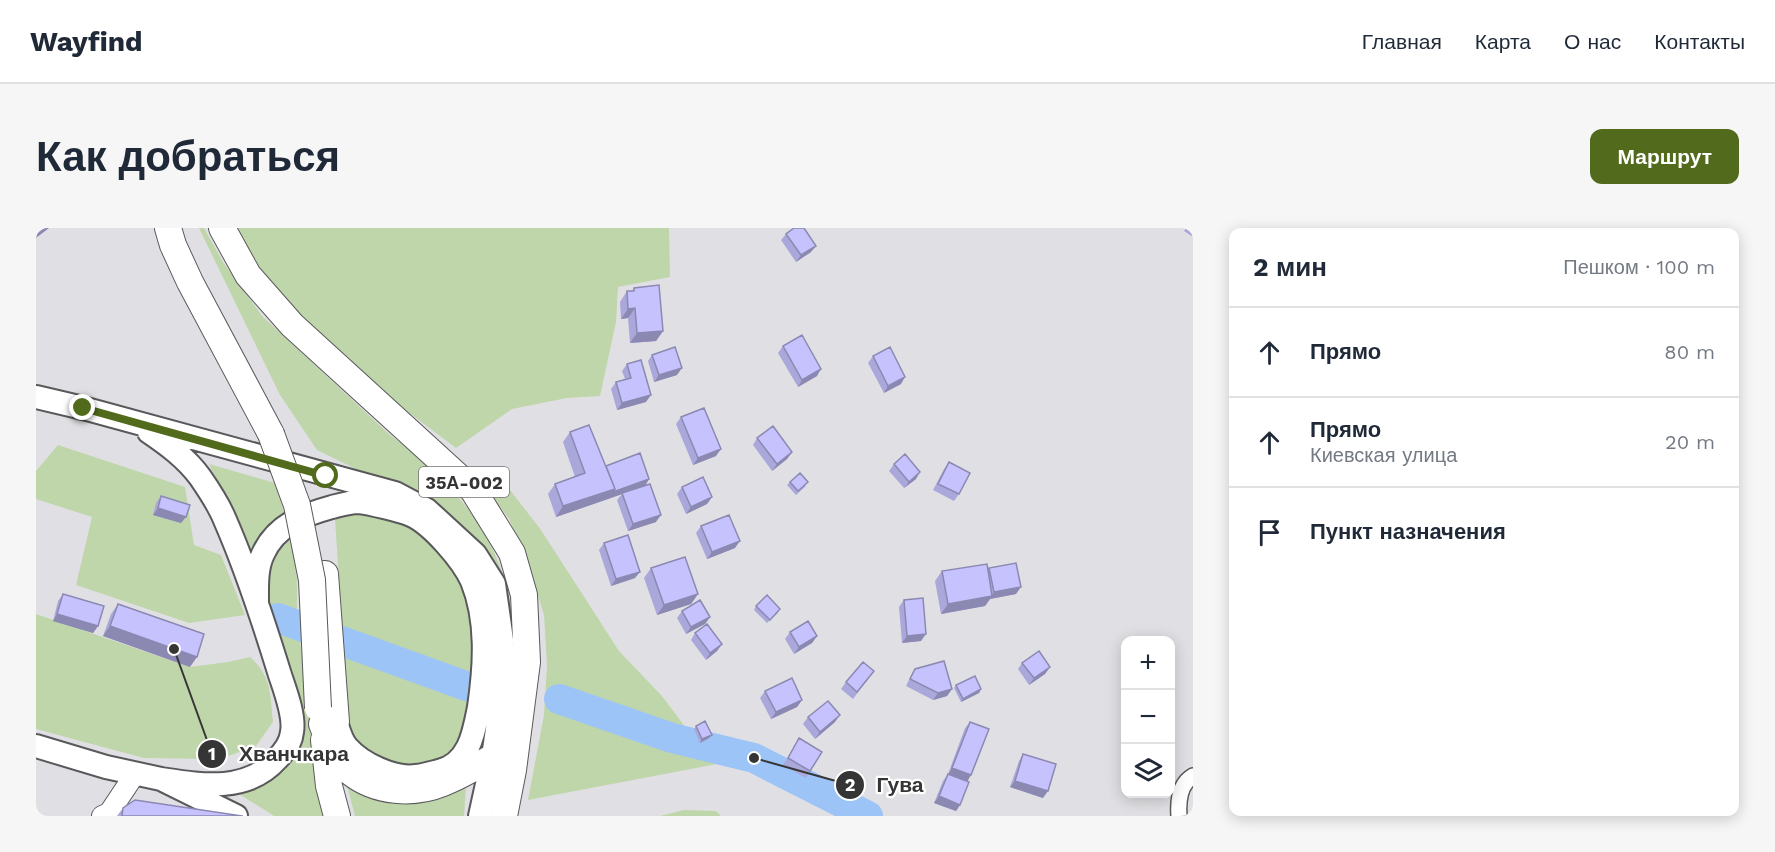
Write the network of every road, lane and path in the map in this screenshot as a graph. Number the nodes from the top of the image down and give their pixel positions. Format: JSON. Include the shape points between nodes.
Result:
{"nodes":[{"id":1,"x":168,"y":228,"type":"edge"},
{"id":2,"x":178,"y":228,"type":"edge"},
{"id":3,"x":222,"y":228,"type":"edge"},
{"id":4,"x":36,"y":397,"type":"edge"},
{"id":5,"x":136,"y":423,"type":"junction"},
{"id":6,"x":278,"y":433,"type":"junction"},
{"id":7,"x":256,"y":603,"type":"junction"},
{"id":8,"x":328,"y":714,"type":"junction"},
{"id":9,"x":36,"y":746,"type":"edge"},
{"id":10,"x":493,"y":757,"type":"junction"},
{"id":11,"x":135,"y":774,"type":"junction"},
{"id":12,"x":1193,"y":776,"type":"edge"},
{"id":13,"x":161,"y":779,"type":"junction"},
{"id":14,"x":102,"y":816,"type":"edge"},
{"id":15,"x":236,"y":816,"type":"edge"},
{"id":16,"x":337,"y":816,"type":"edge"},
{"id":17,"x":480,"y":816,"type":"edge"},
{"id":18,"x":504,"y":816,"type":"edge"},
{"id":19,"x":1179,"y":816,"type":"edge"}],
"edges":[{"from":1,"to":6,"type":"highway","via":[[190,282]]},
{"from":2,"to":6,"type":"highway","via":[[201,285]]},
{"from":3,"to":18,"type":"highway","number":"35А-002","via":[[248,275],[292,325],[473,490],[512,553],[524,595],[527,662]]},
{"from":4,"to":5,"type":"main road"},
{"from":5,"to":7,"type":"main road","via":[[174,450],[199,476],[225,519]]},
{"from":5,"to":10,"type":"main road","via":[[394,493],[427,510],[475,554],[494,584],[504,654]]},
{"from":6,"to":8,"type":"highway","bridge":true,"via":[[312,580]]},
{"from":6,"to":8,"type":"highway","via":[[298,458],[319,527],[325,574]]},
{"from":7,"to":8,"type":"main road","via":[[262,555],[280,530],[303,516],[358,502],[412,515],[437,534],[466,569],[484,635],[483,680],[474,737],[460,760],[443,770],[414,777],[390,773],[348,748]]},
{"from":7,"to":13,"type":"main road","via":[[290,707],[293,731],[285,749],[272,765],[255,776],[230,784],[201,786]]},
{"from":8,"to":10,"type":"highway","via":[[330,745],[342,763],[352,773],[392,791],[444,783]]},
{"from":8,"to":16,"type":"highway","via":[[329,786]]},
{"from":9,"to":11,"type":"main road"},
{"from":10,"to":17,"type":"main road"},
{"from":11,"to":13,"type":"main road"},
{"from":11,"to":14,"type":"street","via":[[109,813]]},
{"from":12,"to":19,"type":"street","via":[[1182,789]]},
{"from":13,"to":15,"type":"main road"}]}
